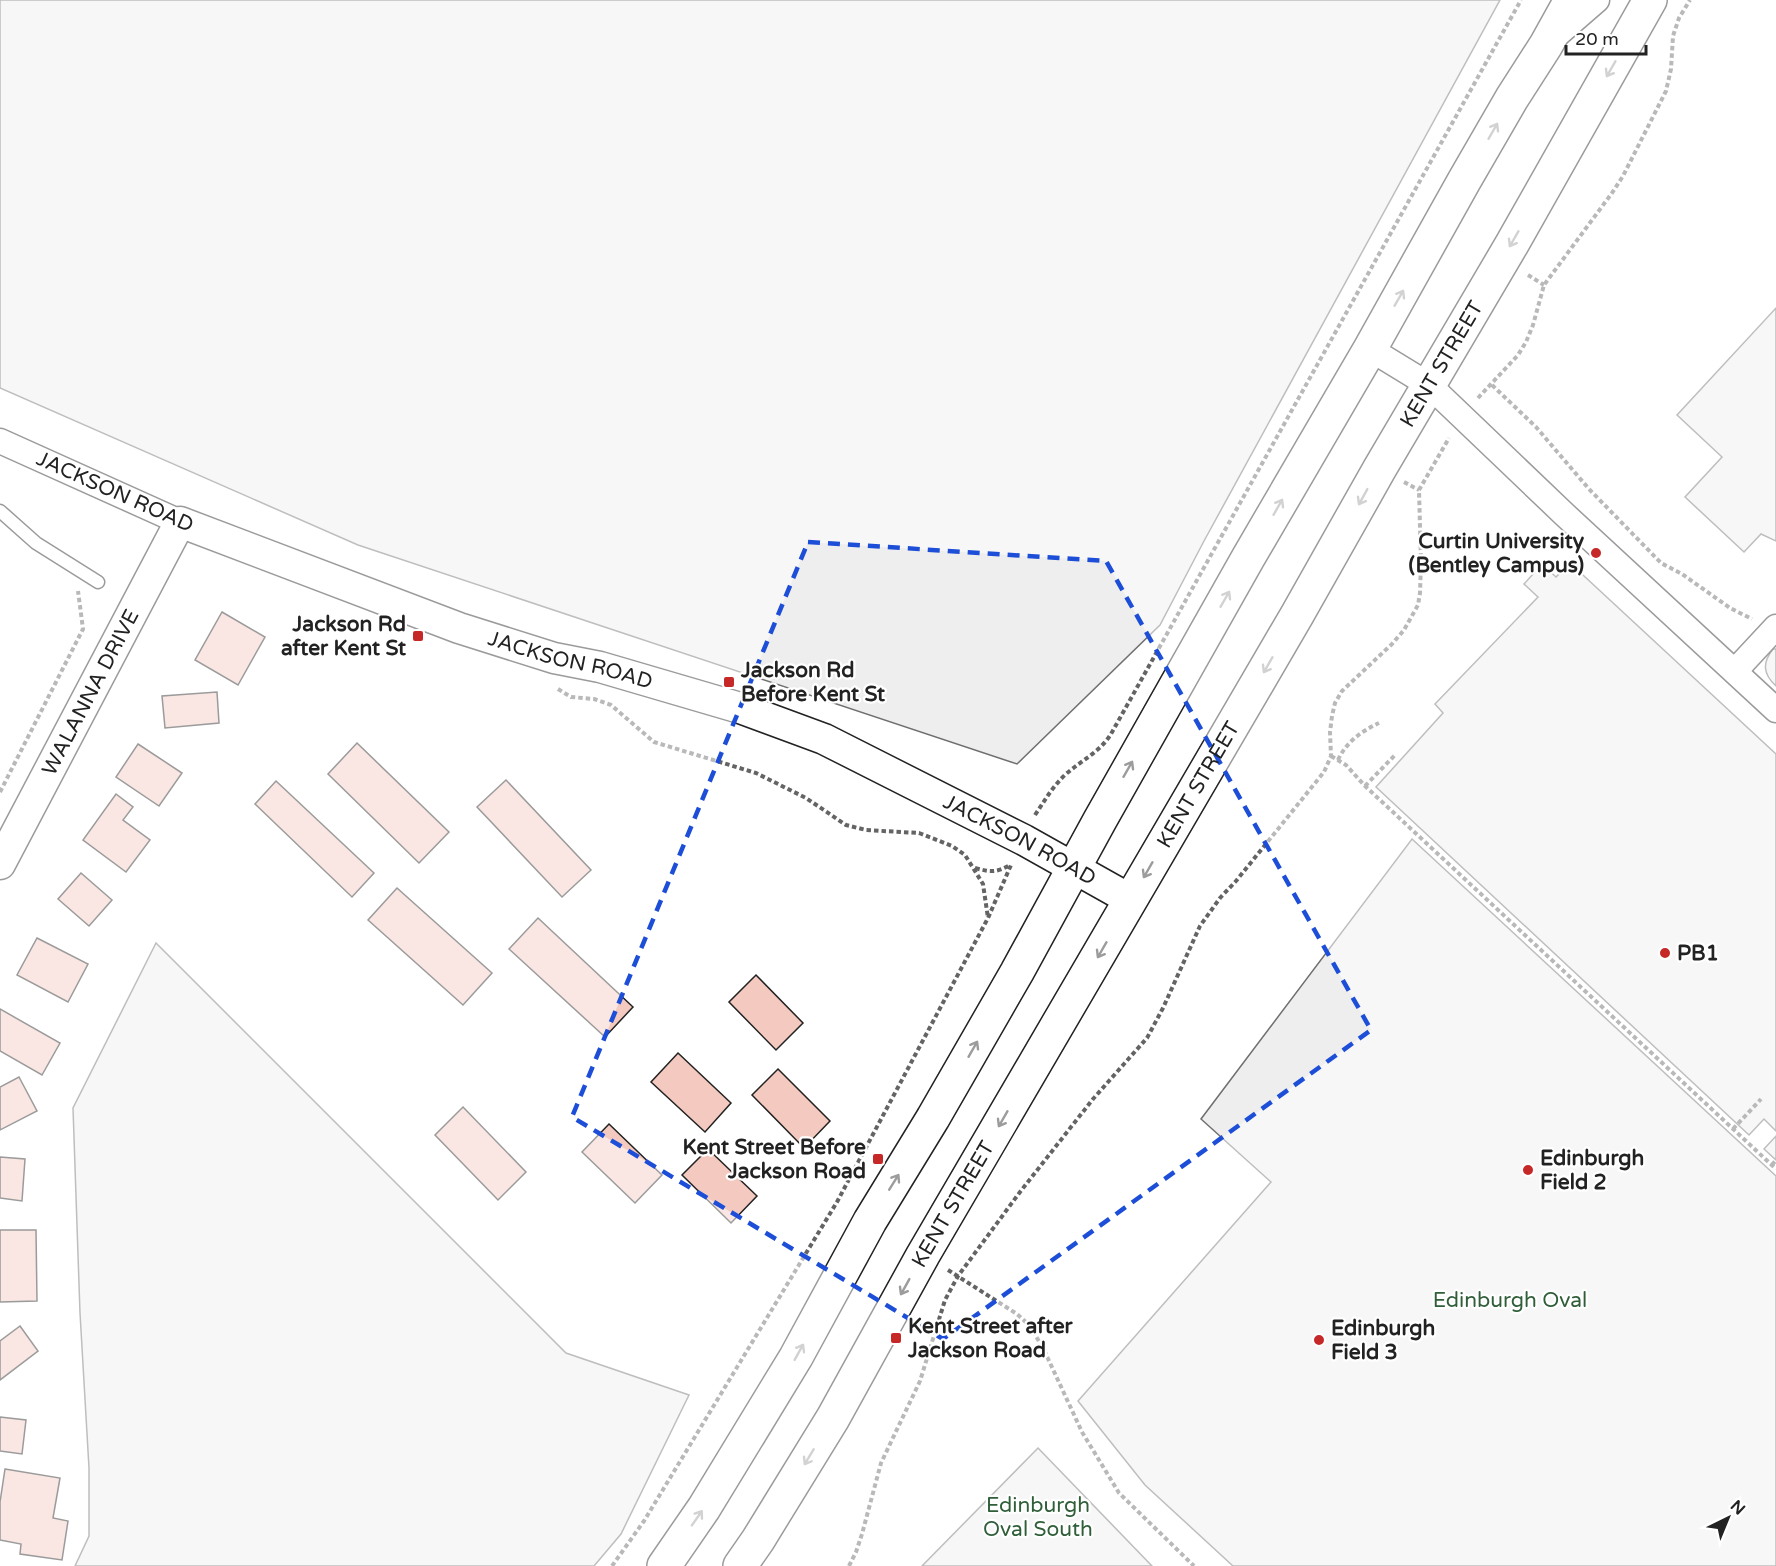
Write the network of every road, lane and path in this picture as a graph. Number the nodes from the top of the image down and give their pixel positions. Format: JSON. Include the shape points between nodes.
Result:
{"nodes":[{"id":1,"x":1521,"y":0,"type":"edge"},
{"id":2,"x":1571,"y":0,"type":"edge"},
{"id":3,"x":1598,"y":0,"type":"edge"},
{"id":4,"x":1650,"y":0,"type":"edge"},
{"id":5,"x":1690,"y":0,"type":"edge"},
{"id":6,"x":1546,"y":45,"type":"junction"},
{"id":7,"x":1370,"y":349,"type":"junction"},
{"id":8,"x":1492,"y":384,"type":"junction"},
{"id":9,"x":1429,"y":385,"type":"junction"},
{"id":10,"x":1479,"y":397,"type":"dead end"},
{"id":11,"x":0,"y":441,"type":"edge"},
{"id":12,"x":1445,"y":444,"type":"dead end"},
{"id":13,"x":0,"y":511,"type":"edge"},
{"id":14,"x":180,"y":522,"type":"junction"},
{"id":15,"x":74,"y":568,"type":"junction"},
{"id":16,"x":98,"y":582,"type":"dead end"},
{"id":17,"x":1773,"y":630,"type":"edge"},
{"id":18,"x":1735,"y":671,"type":"junction"},
{"id":19,"x":552,"y":685,"type":"dead end"},
{"id":20,"x":1776,"y":710,"type":"edge"},
{"id":21,"x":1379,"y":723,"type":"dead end"},
{"id":22,"x":1395,"y":755,"type":"dead end"},
{"id":23,"x":1331,"y":756,"type":"junction"},
{"id":24,"x":1338,"y":760,"type":"junction"},
{"id":25,"x":1365,"y":786,"type":"junction"},
{"id":26,"x":0,"y":792,"type":"edge"},
{"id":27,"x":1035,"y":816,"type":"dead end"},
{"id":28,"x":0,"y":864,"type":"edge"},
{"id":29,"x":1074,"y":867,"type":"junction"},
{"id":30,"x":974,"y":868,"type":"junction"},
{"id":31,"x":1131,"y":900,"type":"junction"},
{"id":32,"x":988,"y":918,"type":"junction"},
{"id":33,"x":1761,"y":1099,"type":"dead end"},
{"id":34,"x":1733,"y":1128,"type":"junction"},
{"id":35,"x":1776,"y":1160,"type":"edge"},
{"id":36,"x":1772,"y":1165,"type":"junction"},
{"id":37,"x":1776,"y":1169,"type":"edge"},
{"id":38,"x":837,"y":1202,"type":"junction"},
{"id":39,"x":870,"y":1221,"type":"junction"},
{"id":40,"x":923,"y":1255,"type":"junction"},
{"id":41,"x":958,"y":1276,"type":"junction"},
{"id":42,"x":612,"y":1566,"type":"edge"},
{"id":43,"x":664,"y":1566,"type":"edge"},
{"id":44,"x":740,"y":1566,"type":"edge"},
{"id":45,"x":849,"y":1566,"type":"edge"},
{"id":46,"x":1194,"y":1566,"type":"edge"}],
"edges":[{"from":1,"to":27,"type":"path","via":[[1105,743],[1052,788]]},
{"from":2,"to":6,"type":"main road"},
{"from":3,"to":6,"type":"street"},
{"from":4,"to":9,"type":"main road","name":"KENT STREET","one_way":true},
{"from":5,"to":8,"type":"path","via":[[1673,36],[1666,91],[1623,176],[1544,285],[1526,342]]},
{"from":7,"to":6,"type":"main road","one_way":true,"via":[[1469,172]]},
{"from":7,"to":9,"type":"street"},
{"from":29,"to":7,"type":"main road","one_way":true},
{"from":8,"to":10,"type":"path"},
{"from":8,"to":17,"type":"path","via":[[1661,563],[1730,608]]},
{"from":9,"to":18,"type":"street"},
{"from":9,"to":31,"type":"main road","name":"KENT STREET","one_way":true},
{"from":11,"to":14,"type":"street","name":"JACKSON ROAD"},
{"from":12,"to":23,"type":"path","via":[[1419,490],[1418,605],[1404,630],[1342,691],[1335,703]]},
{"from":13,"to":15,"type":"lane","via":[[36,543]]},
{"from":14,"to":28,"type":"street","name":"WALANNA DRIVE"},
{"from":14,"to":29,"type":"street","name":"JACKSON ROAD","via":[[459,628],[740,708],[825,739]]},
{"from":15,"to":16,"type":"lane"},
{"from":15,"to":26,"type":"path","via":[[83,629]]},
{"from":17,"to":18,"type":"street"},
{"from":18,"to":20,"type":"street"},
{"from":19,"to":30,"type":"path","via":[[572,697],[610,705],[654,742],[756,772],[846,825],[919,833],[952,846]]},
{"from":21,"to":24,"type":"path","via":[[1362,731]]},
{"from":22,"to":25,"type":"path"},
{"from":23,"to":24,"type":"path"},
{"from":23,"to":41,"type":"path","via":[[1324,772],[1200,926],[1147,1038],[1093,1099]]},
{"from":24,"to":25,"type":"path"},
{"from":25,"to":34,"type":"path"},
{"from":29,"to":31,"type":"street","name":"JACKSON ROAD"},
{"from":39,"to":29,"type":"main road","one_way":true,"via":[[939,1108]]},
{"from":30,"to":32,"type":"path","via":[[984,884]]},
{"from":30,"to":32,"type":"path","via":[[1000,870],[1013,862]]},
{"from":31,"to":40,"type":"main road","name":"KENT STREET","one_way":true},
{"from":32,"to":38,"type":"path"},
{"from":33,"to":34,"type":"path"},
{"from":34,"to":36,"type":"path"},
{"from":35,"to":36,"type":"path"},
{"from":36,"to":37,"type":"path"},
{"from":38,"to":39,"type":"path"},
{"from":38,"to":42,"type":"path","via":[[644,1521]]},
{"from":43,"to":39,"type":"main road","one_way":true,"via":[[796,1357]]},
{"from":40,"to":41,"type":"path"},
{"from":40,"to":44,"type":"main road","name":"KENT STREET","one_way":true,"via":[[832,1418]]},
{"from":41,"to":45,"type":"path","via":[[945,1300],[920,1381],[881,1463]]},
{"from":41,"to":46,"type":"path","via":[[1030,1326],[1083,1432],[1119,1493]]}]}
